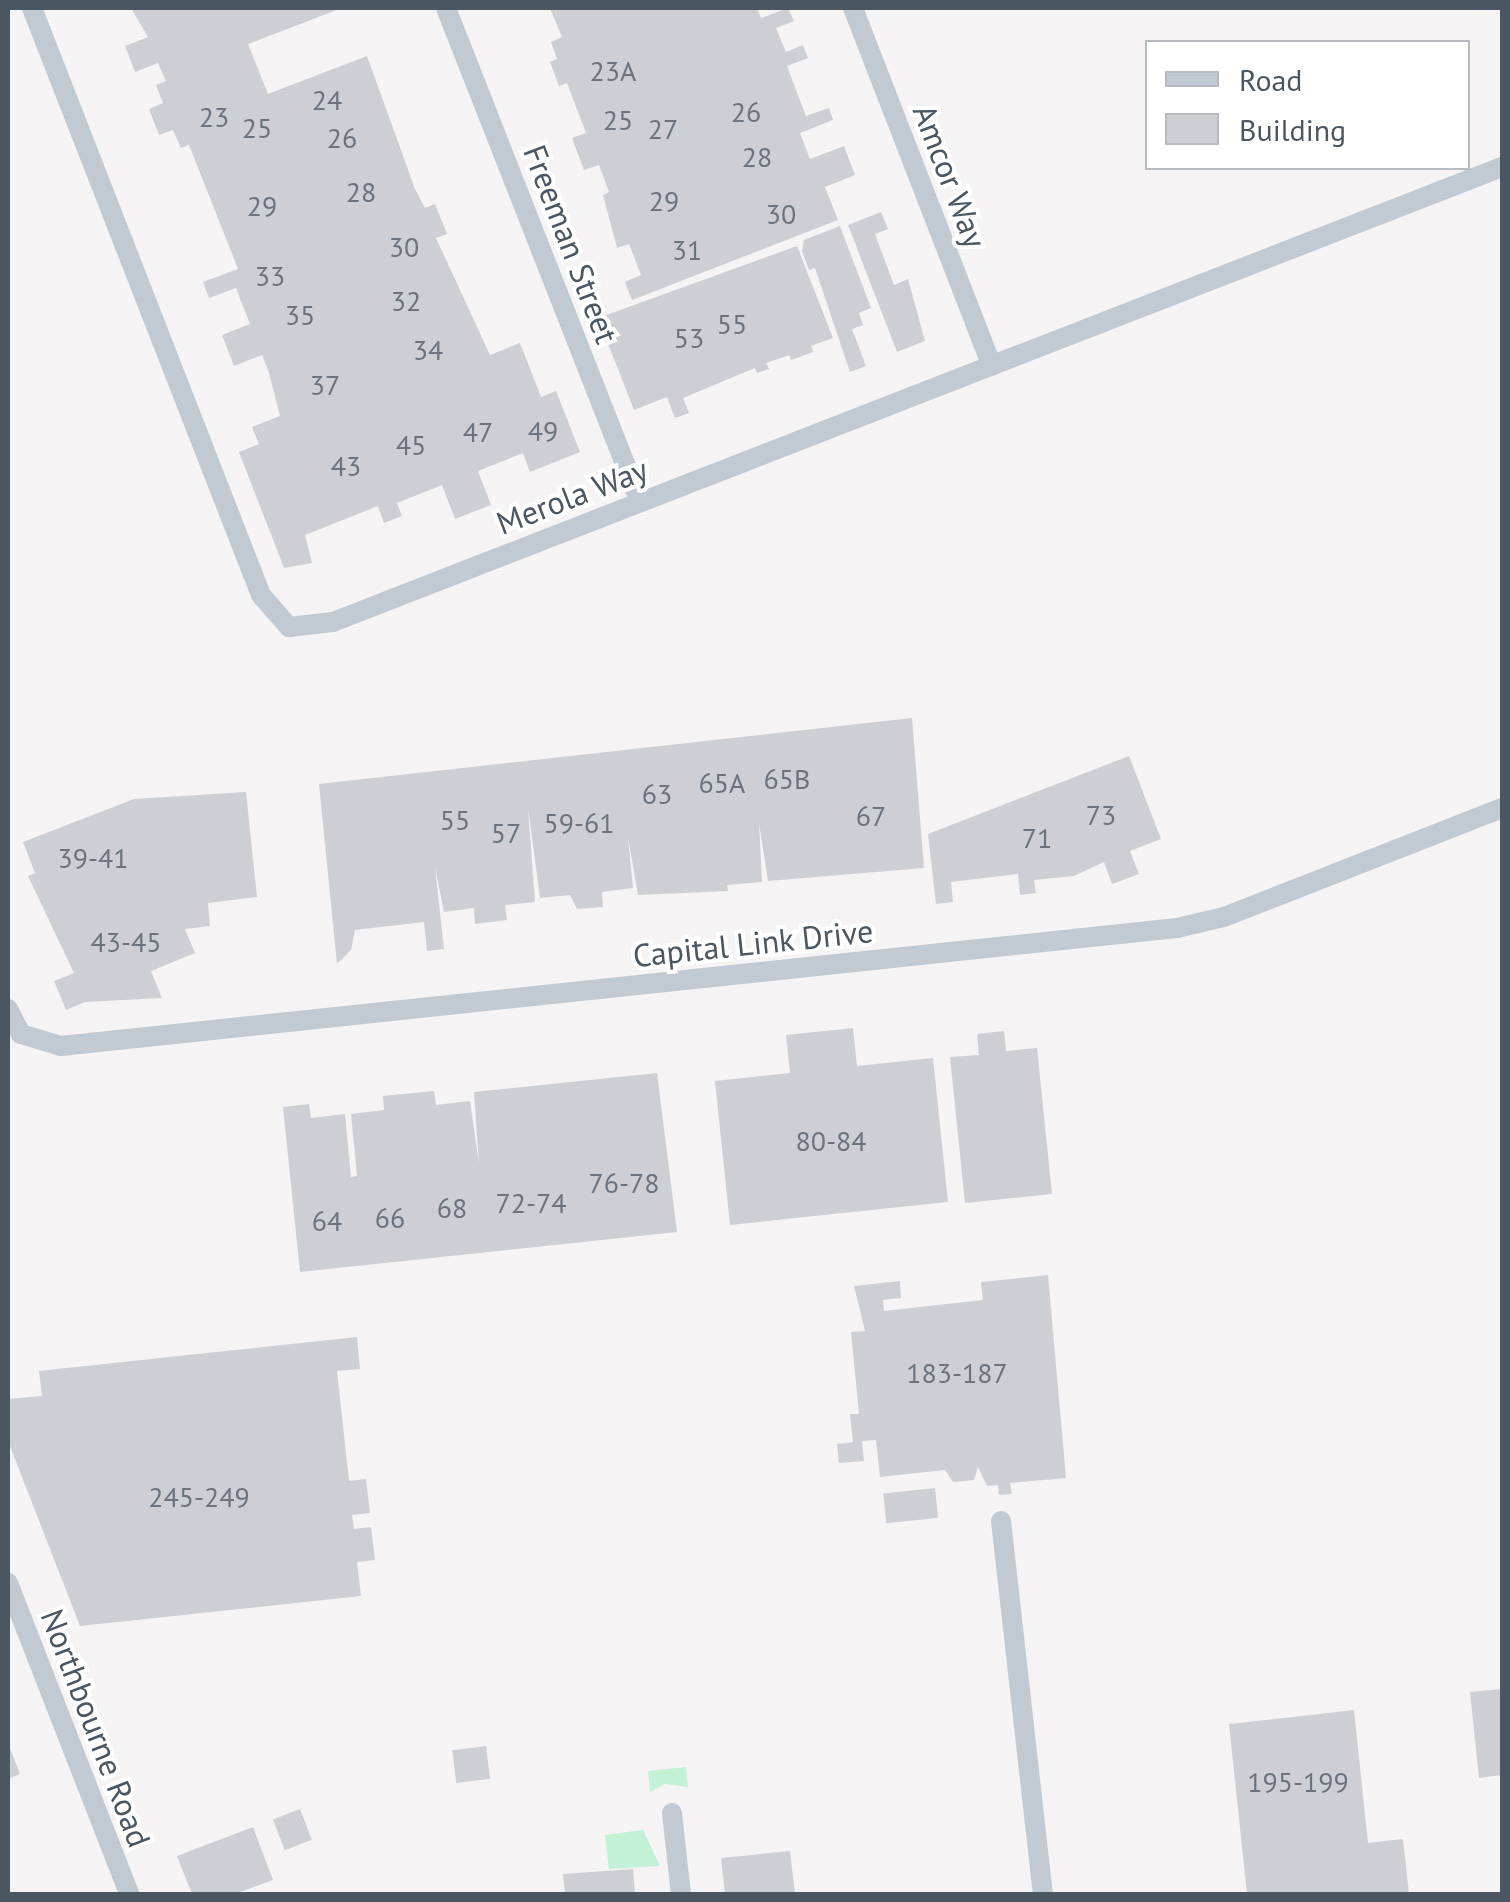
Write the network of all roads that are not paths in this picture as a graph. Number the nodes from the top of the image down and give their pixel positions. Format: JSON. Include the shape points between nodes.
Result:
{"nodes":[{"id":1,"x":32,"y":8,"type":"edge"},
{"id":2,"x":446,"y":8,"type":"edge"},
{"id":3,"x":853,"y":8,"type":"edge"},
{"id":4,"x":1502,"y":167,"type":"edge"},
{"id":5,"x":992,"y":366,"type":"junction"},
{"id":6,"x":640,"y":502,"type":"junction"},
{"id":7,"x":1502,"y":808,"type":"edge"},
{"id":8,"x":8,"y":1009,"type":"edge"},
{"id":9,"x":1001,"y":1520,"type":"dead end"},
{"id":10,"x":8,"y":1583,"type":"edge"},
{"id":11,"x":672,"y":1813,"type":"dead end"},
{"id":12,"x":130,"y":1894,"type":"edge"},
{"id":13,"x":681,"y":1894,"type":"edge"},
{"id":14,"x":1043,"y":1894,"type":"edge"}],
"edges":[{"from":1,"to":6,"type":"street","name":"Merola Way","via":[[260,595],[289,626],[333,622]]},
{"from":2,"to":6,"type":"street","name":"Freeman Street"},
{"from":3,"to":5,"type":"street","name":"Amcor Way"},
{"from":4,"to":5,"type":"street","name":"Merola Way"},
{"from":5,"to":6,"type":"street","name":"Merola Way"},
{"from":7,"to":8,"type":"street","name":"Capital Link Drive","via":[[1224,917],[1177,928],[62,1046],[22,1034]]},
{"from":9,"to":14,"type":"street"},
{"from":10,"to":12,"type":"street","name":"Northbourne Road"},
{"from":11,"to":13,"type":"street"}]}
